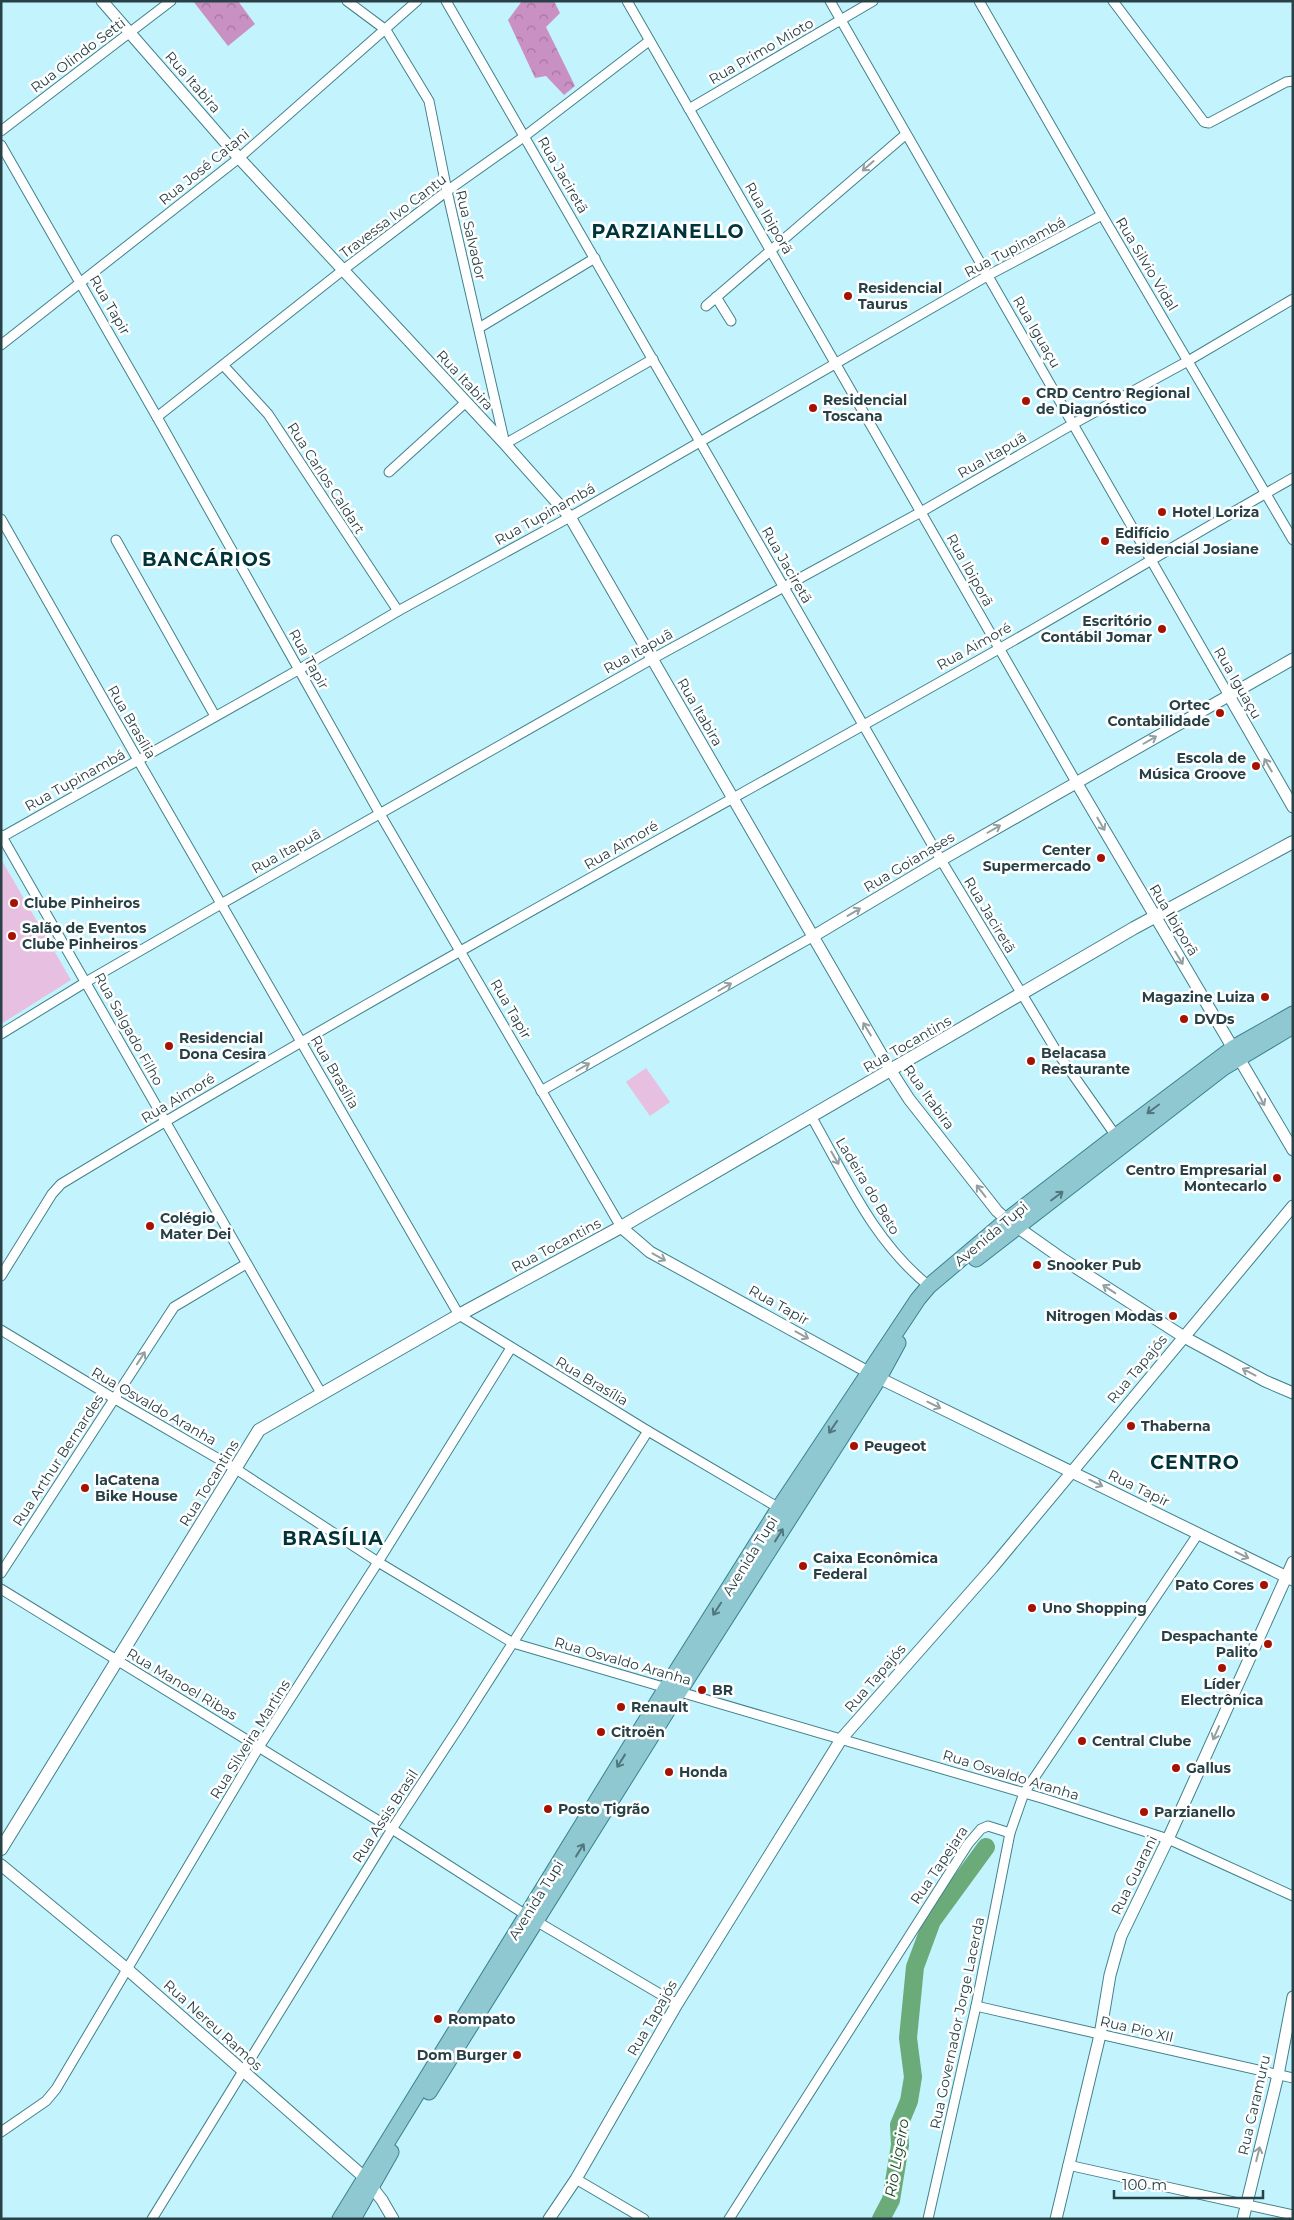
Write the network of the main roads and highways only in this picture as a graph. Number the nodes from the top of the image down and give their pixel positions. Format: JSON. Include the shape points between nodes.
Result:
{"nodes":[{"id":1,"x":1293,"y":842,"type":"edge"},
{"id":2,"x":1293,"y":1014,"type":"edge"},
{"id":3,"x":1293,"y":1026,"type":"edge"},
{"id":4,"x":1236,"y":1053,"type":"junction"},
{"id":5,"x":1012,"y":1223,"type":"junction"},
{"id":6,"x":874,"y":1375,"type":"junction"},
{"id":7,"x":673,"y":1691,"type":"junction"},
{"id":8,"x":1,"y":1849,"type":"edge"},
{"id":9,"x":368,"y":2182,"type":"junction"},
{"id":10,"x":340,"y":2219,"type":"edge"},
{"id":11,"x":353,"y":2219,"type":"edge"}],
"edges":[{"from":1,"to":8,"type":"main road","name":"Rua Tocantins","via":[[1154,917],[621,1227],[259,1430]]},
{"from":2,"to":4,"type":"main road","name":"Avenida Tupi"},
{"from":3,"to":4,"type":"main road","name":"Avenida Tupi"},
{"from":5,"to":4,"type":"main road","name":"Avenida Tupi","one_way":true},
{"from":4,"to":5,"type":"main road","name":"Avenida Tupi","one_way":true,"via":[[1116,1136]]},
{"from":5,"to":6,"type":"main road","name":"Avenida Tupi","via":[[933,1296]]},
{"from":5,"to":6,"type":"main road","name":"Avenida Tupi","via":[[929,1286],[902,1319]]},
{"from":7,"to":6,"type":"main road","name":"Avenida Tupi","one_way":true},
{"from":6,"to":7,"type":"main road","name":"Avenida Tupi","one_way":true,"via":[[779,1508]]},
{"from":7,"to":9,"type":"main road","name":"Avenida Tupi"},
{"from":9,"to":10,"type":"main road","name":"Avenida Tupi"},
{"from":9,"to":11,"type":"main road","name":"Avenida Tupi"}]}
